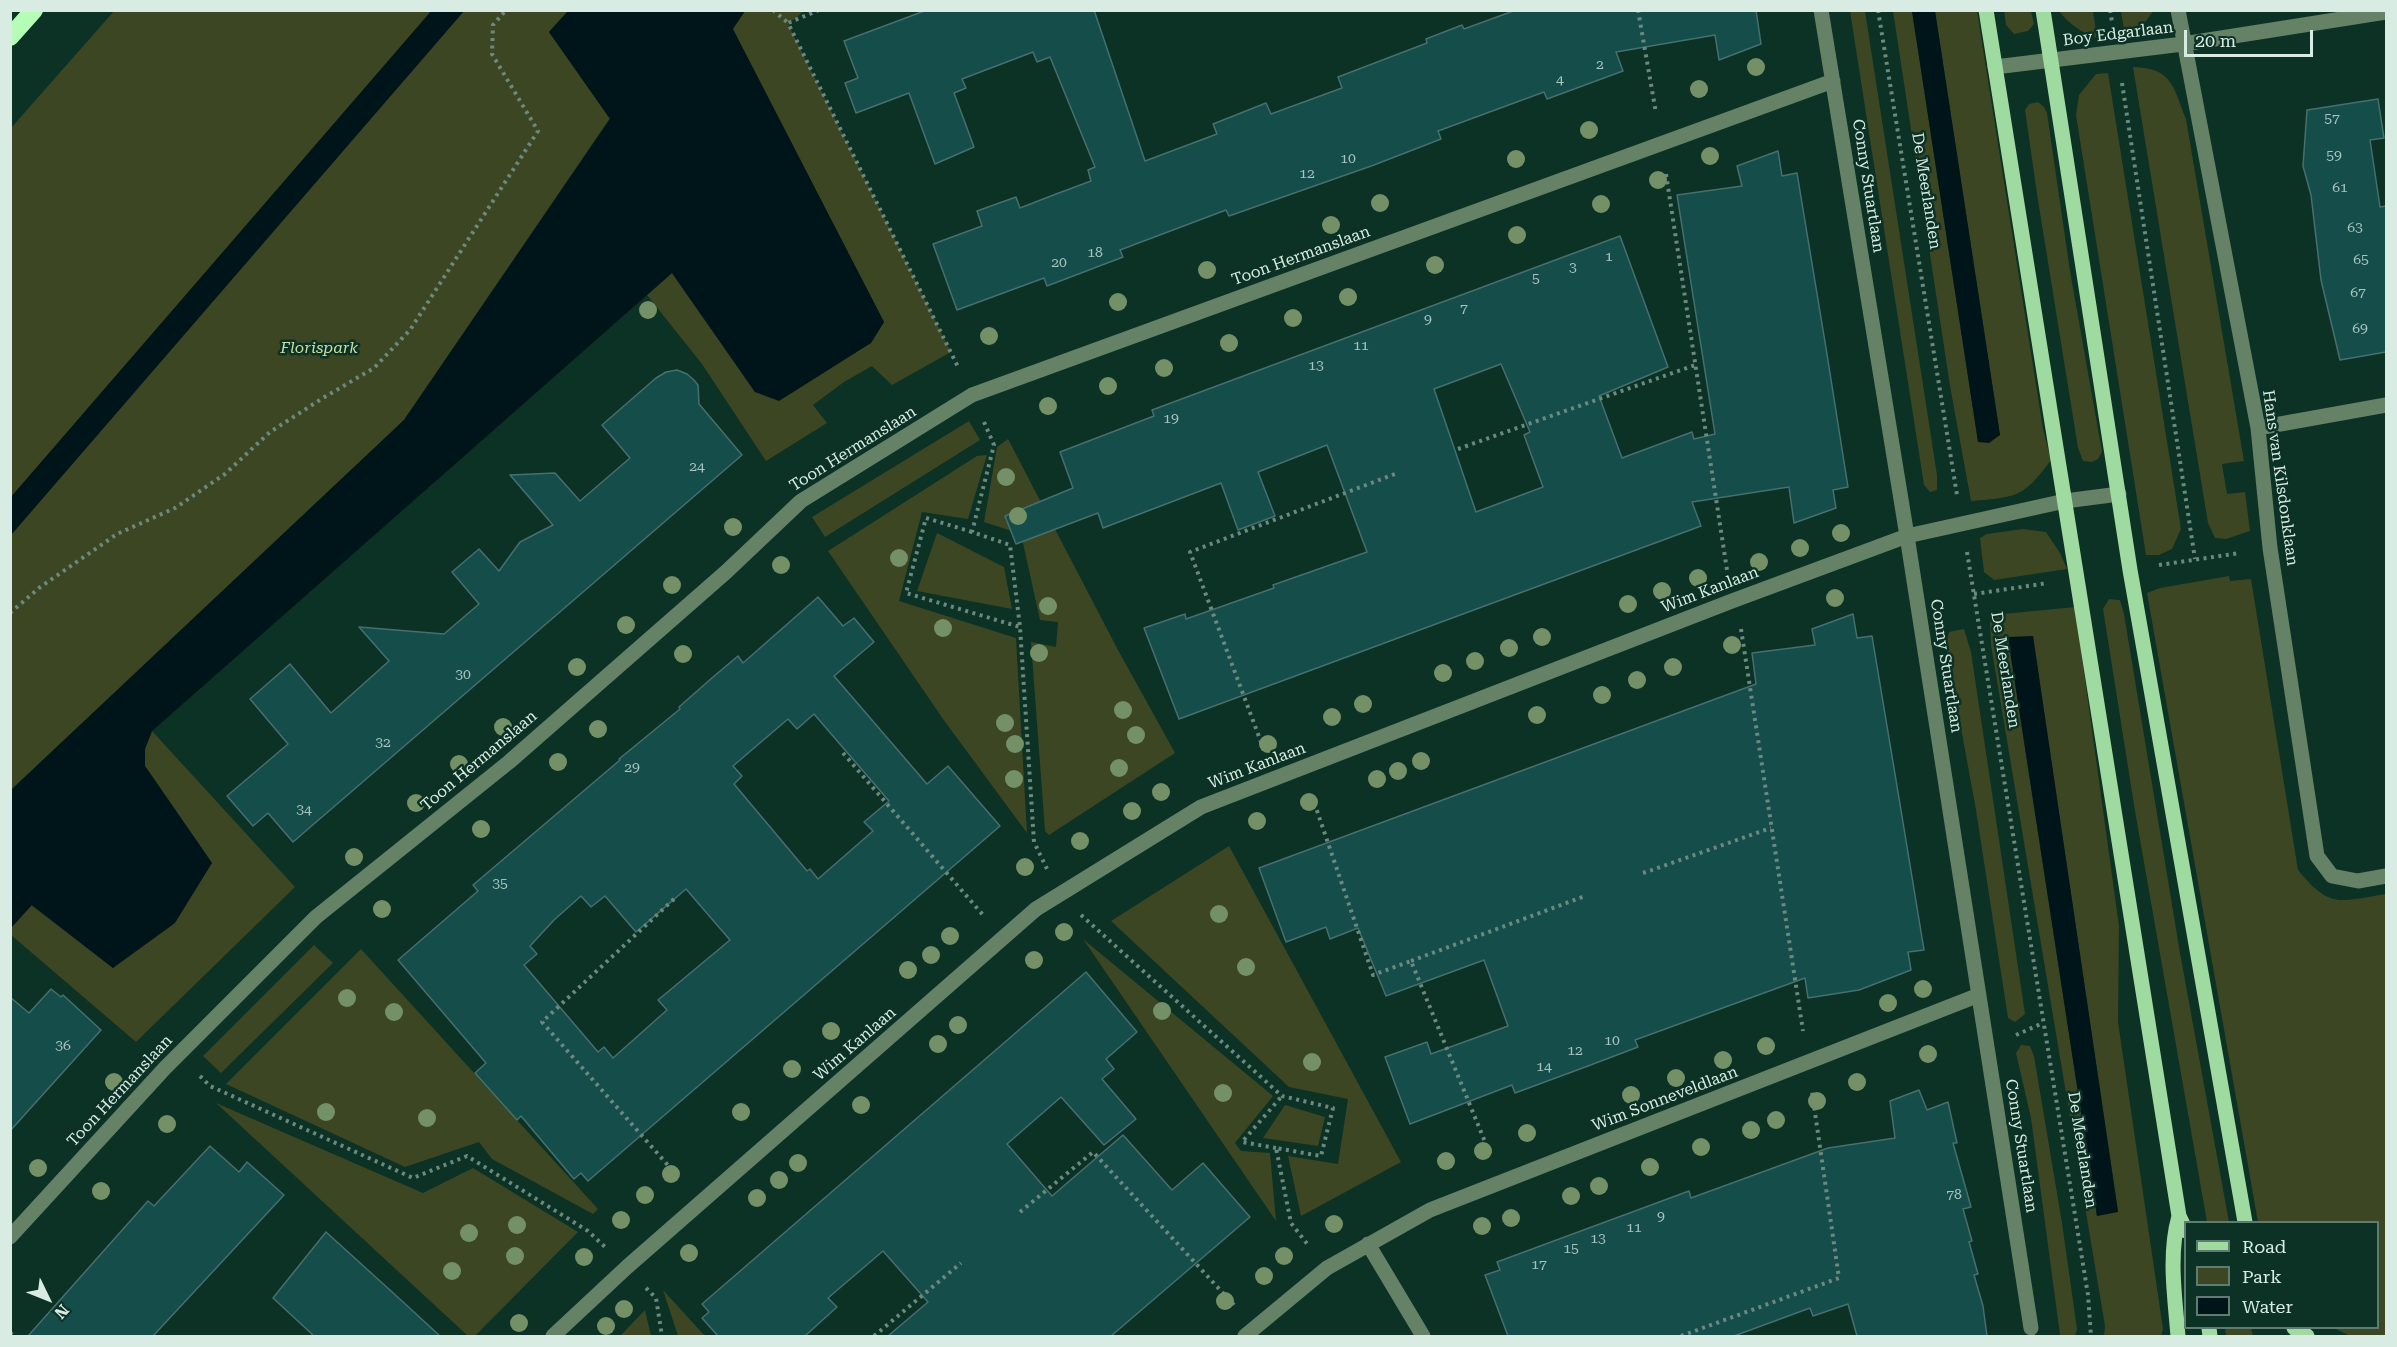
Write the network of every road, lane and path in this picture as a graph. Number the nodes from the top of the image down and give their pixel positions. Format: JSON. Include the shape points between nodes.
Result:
{"nodes":[{"id":1,"x":34,"y":10,"type":"edge"},
{"id":2,"x":506,"y":10,"type":"edge"},
{"id":3,"x":773,"y":10,"type":"edge"},
{"id":4,"x":819,"y":10,"type":"edge"},
{"id":5,"x":1638,"y":10,"type":"edge"},
{"id":6,"x":1821,"y":10,"type":"edge"},
{"id":7,"x":1878,"y":10,"type":"edge"},
{"id":8,"x":1986,"y":10,"type":"edge"},
{"id":9,"x":2043,"y":10,"type":"edge"},
{"id":10,"x":2110,"y":10,"type":"edge"},
{"id":11,"x":2178,"y":10,"type":"edge"},
{"id":12,"x":2386,"y":12,"type":"edge"},
{"id":13,"x":788,"y":23,"type":"junction"},
{"id":14,"x":10,"y":37,"type":"edge"},
{"id":15,"x":2183,"y":44,"type":"junction"},
{"id":16,"x":2117,"y":51,"type":"junction"},
{"id":17,"x":2051,"y":60,"type":"junction"},
{"id":18,"x":1995,"y":67,"type":"junction"},
{"id":19,"x":1833,"y":81,"type":"junction"},
{"id":20,"x":1661,"y":144,"type":"junction"},
{"id":21,"x":1695,"y":365,"type":"junction"},
{"id":22,"x":972,"y":395,"type":"junction"},
{"id":23,"x":2386,"y":405,"type":"edge"},
{"id":24,"x":2258,"y":428,"type":"junction"},
{"id":25,"x":1458,"y":449,"type":"dead end"},
{"id":26,"x":1395,"y":474,"type":"dead end"},
{"id":27,"x":2119,"y":494,"type":"junction"},
{"id":28,"x":2065,"y":501,"type":"junction"},
{"id":29,"x":1962,"y":523,"type":"junction"},
{"id":30,"x":972,"y":532,"type":"junction"},
{"id":31,"x":1907,"y":536,"type":"junction"},
{"id":32,"x":2195,"y":559,"type":"dead end"},
{"id":33,"x":1734,"y":600,"type":"junction"},
{"id":34,"x":10,"y":613,"type":"edge"},
{"id":35,"x":1020,"y":627,"type":"junction"},
{"id":36,"x":843,"y":753,"type":"dead end"},
{"id":37,"x":1303,"y":768,"type":"junction"},
{"id":38,"x":1275,"y":779,"type":"junction"},
{"id":39,"x":1771,"y":828,"type":"junction"},
{"id":40,"x":1643,"y":873,"type":"dead end"},
{"id":41,"x":2386,"y":876,"type":"edge"},
{"id":42,"x":1059,"y":896,"type":"junction"},
{"id":43,"x":1585,"y":896,"type":"dead end"},
{"id":44,"x":674,"y":899,"type":"dead end"},
{"id":45,"x":1003,"y":939,"type":"junction"},
{"id":46,"x":1412,"y":961,"type":"junction"},
{"id":47,"x":1979,"y":995,"type":"junction"},
{"id":48,"x":177,"y":1056,"type":"junction"},
{"id":49,"x":1808,"y":1063,"type":"junction"},
{"id":50,"x":1282,"y":1096,"type":"junction"},
{"id":51,"x":1276,"y":1148,"type":"junction"},
{"id":52,"x":1501,"y":1183,"type":"junction"},
{"id":53,"x":701,"y":1203,"type":"junction"},
{"id":54,"x":1020,"y":1212,"type":"dead end"},
{"id":55,"x":2179,"y":1216,"type":"junction"},
{"id":56,"x":2245,"y":1221,"type":"edge"},
{"id":57,"x":2184,"y":1227,"type":"edge"},
{"id":58,"x":10,"y":1237,"type":"edge"},
{"id":59,"x":1368,"y":1244,"type":"junction"},
{"id":60,"x":961,"y":1263,"type":"dead end"},
{"id":61,"x":627,"y":1268,"type":"junction"},
{"id":62,"x":1327,"y":1268,"type":"junction"},
{"id":63,"x":2031,"y":1328,"type":"dead end"},
{"id":64,"x":1250,"y":1332,"type":"edge"},
{"id":65,"x":10,"y":1333,"type":"edge"},
{"id":66,"x":15,"y":1336,"type":"edge"},
{"id":67,"x":553,"y":1336,"type":"edge"},
{"id":68,"x":662,"y":1336,"type":"edge"},
{"id":69,"x":874,"y":1336,"type":"edge"},
{"id":70,"x":1423,"y":1336,"type":"edge"},
{"id":71,"x":1681,"y":1336,"type":"edge"},
{"id":72,"x":2091,"y":1336,"type":"edge"},
{"id":73,"x":2178,"y":1336,"type":"edge"}],
"edges":[{"from":1,"to":14,"type":"highway"},
{"from":2,"to":34,"type":"path","via":[[493,25],[492,54],[538,131],[410,330],[375,368],[270,432],[225,474],[175,507],[107,541]]},
{"from":3,"to":13,"type":"path"},
{"from":4,"to":13,"type":"path"},
{"from":5,"to":20,"type":"path"},
{"from":6,"to":19,"type":"street","name":"Conny Stuartlaan"},
{"from":7,"to":29,"type":"path","name":"De Meerlanden"},
{"from":8,"to":18,"type":"main road"},
{"from":9,"to":17,"type":"main road"},
{"from":10,"to":16,"type":"path"},
{"from":11,"to":15,"type":"street","name":"Hans van Kilsdonklaan"},
{"from":12,"to":15,"type":"street","name":"Boy Edgarlaan"},
{"from":13,"to":22,"type":"path"},
{"from":15,"to":16,"type":"street","name":"Boy Edgarlaan"},
{"from":15,"to":24,"type":"street","name":"Hans van Kilsdonklaan"},
{"from":16,"to":17,"type":"street","name":"Boy Edgarlaan"},
{"from":16,"to":32,"type":"path"},
{"from":17,"to":18,"type":"street","name":"Boy Edgarlaan"},
{"from":17,"to":27,"type":"main road"},
{"from":18,"to":28,"type":"main road"},
{"from":19,"to":20,"type":"street","name":"Toon Hermanslaan"},
{"from":19,"to":31,"type":"street","name":"Conny Stuartlaan"},
{"from":20,"to":21,"type":"path"},
{"from":20,"to":22,"type":"street","name":"Toon Hermanslaan"},
{"from":21,"to":25,"type":"path"},
{"from":21,"to":33,"type":"path"},
{"from":22,"to":30,"type":"path","via":[[994,445]]},
{"from":22,"to":48,"type":"street","name":"Toon Hermanslaan","via":[[801,501],[509,762],[316,917]]},
{"from":23,"to":24,"type":"street"},
{"from":24,"to":41,"type":"street","name":"Hans van Kilsdonklaan","via":[[2270,548],[2317,855],[2332,876],[2358,881]]},
{"from":26,"to":38,"type":"path","via":[[1190,552]]},
{"from":27,"to":28,"type":"street","name":"Wim Kanlaan"},
{"from":27,"to":56,"type":"main road"},
{"from":28,"to":29,"type":"street","name":"Wim Kanlaan"},
{"from":28,"to":55,"type":"main road"},
{"from":29,"to":31,"type":"street","name":"Wim Kanlaan"},
{"from":29,"to":72,"type":"path","name":"De Meerlanden","via":[[2088,1295]]},
{"from":30,"to":35,"type":"path","via":[[1010,545]]},
{"from":30,"to":35,"type":"path","via":[[926,518],[906,594]]},
{"from":31,"to":33,"type":"street","name":"Wim Kanlaan"},
{"from":31,"to":47,"type":"street","name":"Conny Stuartlaan"},
{"from":33,"to":37,"type":"street","name":"Wim Kanlaan"},
{"from":33,"to":39,"type":"path"},
{"from":35,"to":42,"type":"path","via":[[1034,842]]},
{"from":36,"to":45,"type":"path"},
{"from":37,"to":38,"type":"street","name":"Wim Kanlaan"},
{"from":37,"to":46,"type":"path","via":[[1372,975]]},
{"from":38,"to":42,"type":"street","name":"Wim Kanlaan","via":[[1201,807]]},
{"from":39,"to":40,"type":"path"},
{"from":39,"to":49,"type":"path"},
{"from":42,"to":45,"type":"street","name":"Wim Kanlaan","via":[[1036,909]]},
{"from":42,"to":50,"type":"path"},
{"from":43,"to":46,"type":"path"},
{"from":44,"to":53,"type":"path","via":[[542,1022]]},
{"from":45,"to":53,"type":"street","name":"Wim Kanlaan"},
{"from":46,"to":52,"type":"path"},
{"from":47,"to":49,"type":"street","name":"Wim Sonneveldlaan"},
{"from":47,"to":63,"type":"street","name":"Conny Stuartlaan"},
{"from":48,"to":58,"type":"street","name":"Toon Hermanslaan"},
{"from":48,"to":61,"type":"path","via":[[210,1086],[413,1178],[466,1156],[588,1231]]},
{"from":49,"to":52,"type":"street","name":"Wim Sonneveldlaan"},
{"from":49,"to":71,"type":"path","via":[[1839,1278]]},
{"from":50,"to":51,"type":"path","via":[[1242,1142]]},
{"from":50,"to":51,"type":"path","via":[[1333,1108],[1321,1156]]},
{"from":51,"to":62,"type":"path","via":[[1291,1224]]},
{"from":52,"to":59,"type":"street","name":"Wim Sonneveldlaan","via":[[1430,1210]]},
{"from":53,"to":61,"type":"street","name":"Wim Kanlaan"},
{"from":54,"to":64,"type":"path","via":[[1093,1152]]},
{"from":55,"to":57,"type":"main road"},
{"from":55,"to":73,"type":"main road","via":[[2174,1233],[2173,1278]]},
{"from":59,"to":62,"type":"street","name":"Wim Sonneveldlaan"},
{"from":59,"to":70,"type":"street"},
{"from":60,"to":69,"type":"path"},
{"from":61,"to":67,"type":"street","name":"Wim Kanlaan"},
{"from":61,"to":68,"type":"path","via":[[656,1298]]},
{"from":62,"to":64,"type":"street","name":"Wim Sonneveldlaan"},
{"from":65,"to":66,"type":"path"}]}
